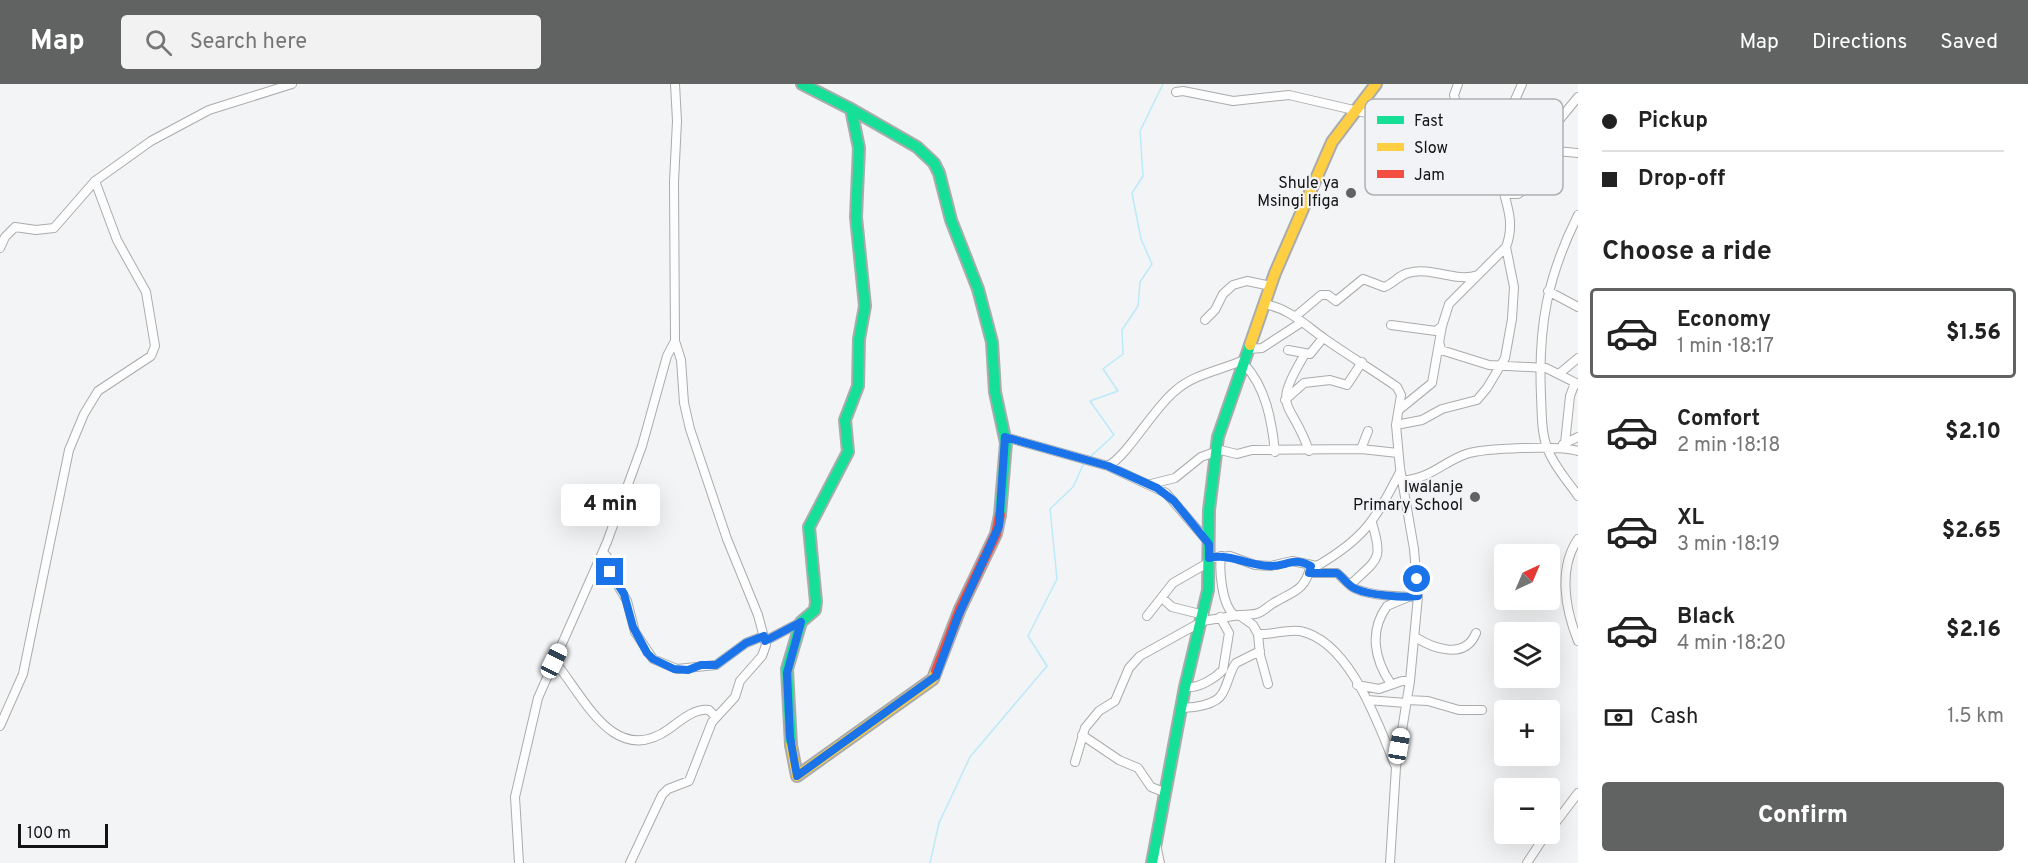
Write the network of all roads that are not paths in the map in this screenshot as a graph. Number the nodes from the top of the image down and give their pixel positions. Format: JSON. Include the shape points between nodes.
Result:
{"nodes":[{"id":1,"x":292,"y":84,"type":"edge"},
{"id":2,"x":675,"y":84,"type":"edge"},
{"id":3,"x":802,"y":84,"type":"edge"},
{"id":4,"x":1376,"y":84,"type":"edge"},
{"id":5,"x":1458,"y":84,"type":"edge"},
{"id":6,"x":1522,"y":84,"type":"edge"},
{"id":7,"x":1176,"y":92,"type":"dead end"},
{"id":8,"x":1578,"y":97,"type":"edge"},
{"id":9,"x":1455,"y":99,"type":"edge"},
{"id":10,"x":1515,"y":99,"type":"edge"},
{"id":11,"x":851,"y":109,"type":"junction"},
{"id":12,"x":1353,"y":111,"type":"junction"},
{"id":13,"x":1365,"y":113,"type":"edge"},
{"id":14,"x":1563,"y":115,"type":"edge"},
{"id":15,"x":1563,"y":152,"type":"edge"},
{"id":16,"x":1578,"y":153,"type":"edge"},
{"id":17,"x":95,"y":181,"type":"junction"},
{"id":18,"x":1504,"y":195,"type":"edge"},
{"id":19,"x":1578,"y":215,"type":"edge"},
{"id":20,"x":1506,"y":247,"type":"junction"},
{"id":21,"x":0,"y":248,"type":"edge"},
{"id":22,"x":1479,"y":275,"type":"junction"},
{"id":23,"x":1271,"y":285,"type":"junction"},
{"id":24,"x":1548,"y":291,"type":"junction"},
{"id":25,"x":1265,"y":304,"type":"junction"},
{"id":26,"x":1578,"y":307,"type":"edge"},
{"id":27,"x":1299,"y":319,"type":"junction"},
{"id":28,"x":1205,"y":320,"type":"dead end"},
{"id":29,"x":1391,"y":326,"type":"dead end"},
{"id":30,"x":1442,"y":326,"type":"junction"},
{"id":31,"x":1323,"y":338,"type":"junction"},
{"id":32,"x":675,"y":341,"type":"junction"},
{"id":33,"x":1440,"y":345,"type":"junction"},
{"id":34,"x":1288,"y":350,"type":"dead end"},
{"id":35,"x":1305,"y":354,"type":"junction"},
{"id":36,"x":1246,"y":357,"type":"junction"},
{"id":37,"x":1578,"y":358,"type":"edge"},
{"id":38,"x":1362,"y":362,"type":"junction"},
{"id":39,"x":1501,"y":364,"type":"junction"},
{"id":40,"x":1539,"y":367,"type":"junction"},
{"id":41,"x":1560,"y":373,"type":"junction"},
{"id":42,"x":1576,"y":383,"type":"edge"},
{"id":43,"x":1285,"y":400,"type":"junction"},
{"id":44,"x":1400,"y":409,"type":"junction"},
{"id":45,"x":1396,"y":425,"type":"junction"},
{"id":46,"x":1368,"y":431,"type":"dead end"},
{"id":47,"x":1005,"y":437,"type":"junction"},
{"id":48,"x":1578,"y":437,"type":"edge"},
{"id":49,"x":1565,"y":443,"type":"junction"},
{"id":50,"x":1547,"y":447,"type":"junction"},
{"id":51,"x":1361,"y":449,"type":"junction"},
{"id":52,"x":1215,"y":451,"type":"junction"},
{"id":53,"x":1309,"y":451,"type":"junction"},
{"id":54,"x":1578,"y":451,"type":"edge"},
{"id":55,"x":1275,"y":452,"type":"junction"},
{"id":56,"x":1398,"y":453,"type":"junction"},
{"id":57,"x":1108,"y":466,"type":"junction"},
{"id":58,"x":1401,"y":476,"type":"junction"},
{"id":59,"x":1150,"y":484,"type":"junction"},
{"id":60,"x":1578,"y":496,"type":"edge"},
{"id":61,"x":1372,"y":523,"type":"junction"},
{"id":62,"x":1578,"y":539,"type":"edge"},
{"id":63,"x":1209,"y":544,"type":"junction"},
{"id":64,"x":603,"y":552,"type":"junction"},
{"id":65,"x":1221,"y":556,"type":"junction"},
{"id":66,"x":1209,"y":558,"type":"junction"},
{"id":67,"x":1310,"y":569,"type":"junction"},
{"id":68,"x":1350,"y":585,"type":"junction"},
{"id":69,"x":1418,"y":596,"type":"junction"},
{"id":70,"x":1407,"y":597,"type":"junction"},
{"id":71,"x":1162,"y":598,"type":"junction"},
{"id":72,"x":1237,"y":615,"type":"junction"},
{"id":73,"x":1148,"y":616,"type":"dead end"},
{"id":74,"x":1220,"y":617,"type":"junction"},
{"id":75,"x":1203,"y":618,"type":"junction"},
{"id":76,"x":801,"y":622,"type":"junction"},
{"id":77,"x":1476,"y":633,"type":"dead end"},
{"id":78,"x":1258,"y":634,"type":"junction"},
{"id":79,"x":1415,"y":637,"type":"junction"},
{"id":80,"x":765,"y":638,"type":"junction"},
{"id":81,"x":1578,"y":641,"type":"edge"},
{"id":82,"x":1260,"y":651,"type":"junction"},
{"id":83,"x":554,"y":661,"type":"junction"},
{"id":84,"x":1410,"y":681,"type":"junction"},
{"id":85,"x":1268,"y":684,"type":"dead end"},
{"id":86,"x":1391,"y":684,"type":"junction"},
{"id":87,"x":1357,"y":685,"type":"junction"},
{"id":88,"x":1185,"y":687,"type":"junction"},
{"id":89,"x":1367,"y":700,"type":"junction"},
{"id":90,"x":1407,"y":702,"type":"junction"},
{"id":91,"x":1182,"y":708,"type":"junction"},
{"id":92,"x":1482,"y":710,"type":"dead end"},
{"id":93,"x":716,"y":717,"type":"junction"},
{"id":94,"x":0,"y":726,"type":"edge"},
{"id":95,"x":1082,"y":735,"type":"junction"},
{"id":96,"x":1075,"y":762,"type":"dead end"},
{"id":97,"x":1396,"y":767,"type":"junction"},
{"id":98,"x":1164,"y":792,"type":"junction"},
{"id":99,"x":1578,"y":792,"type":"edge"},
{"id":100,"x":1560,"y":816,"type":"edge"},
{"id":101,"x":1155,"y":843,"type":"junction"},
{"id":102,"x":1539,"y":844,"type":"edge"},
{"id":103,"x":519,"y":863,"type":"edge"},
{"id":104,"x":630,"y":863,"type":"edge"},
{"id":105,"x":1152,"y":863,"type":"edge"},
{"id":106,"x":1160,"y":863,"type":"edge"},
{"id":107,"x":1390,"y":863,"type":"edge"},
{"id":108,"x":1527,"y":863,"type":"edge"}],
"edges":[{"from":1,"to":17,"type":"street","via":[[198,116],[151,141]]},
{"from":2,"to":32,"type":"street"},
{"from":3,"to":11,"type":"street"},
{"from":4,"to":12,"type":"street"},
{"from":5,"to":9,"type":"street"},
{"from":6,"to":10,"type":"street"},
{"from":7,"to":12,"type":"street","via":[[1233,101],[1289,95]]},
{"from":8,"to":14,"type":"street"},
{"from":11,"to":47,"type":"street","via":[[917,147],[936,166],[954,230],[988,321],[995,392]]},
{"from":11,"to":76,"type":"street","via":[[859,148],[856,217],[865,300],[859,378],[846,412],[848,452],[809,527],[816,602],[815,610]]},
{"from":12,"to":13,"type":"street"},
{"from":12,"to":23,"type":"street","via":[[1332,142]]},
{"from":15,"to":16,"type":"street"},
{"from":17,"to":21,"type":"street","via":[[60,225],[42,230],[15,227]]},
{"from":17,"to":94,"type":"street","via":[[117,240],[146,292],[155,346],[151,356],[98,391],[69,450],[22,674]]},
{"from":18,"to":20,"type":"street","via":[[1511,219]]},
{"from":19,"to":24,"type":"street","via":[[1555,264]]},
{"from":20,"to":22,"type":"street"},
{"from":20,"to":39,"type":"street","via":[[1513,305],[1508,348]]},
{"from":22,"to":27,"type":"street","via":[[1462,277],[1417,271],[1402,275],[1385,287],[1363,279],[1336,301],[1325,294],[1319,296]]},
{"from":22,"to":30,"type":"street","via":[[1449,304]]},
{"from":23,"to":25,"type":"street"},
{"from":23,"to":28,"type":"street","via":[[1247,281],[1233,285]]},
{"from":24,"to":26,"type":"street"},
{"from":24,"to":40,"type":"street"},
{"from":25,"to":27,"type":"street"},
{"from":25,"to":36,"type":"street"},
{"from":27,"to":31,"type":"street"},
{"from":27,"to":36,"type":"street"},
{"from":29,"to":30,"type":"street","via":[[1436,331]]},
{"from":30,"to":33,"type":"street"},
{"from":31,"to":35,"type":"street","via":[[1312,353]]},
{"from":31,"to":38,"type":"street"},
{"from":32,"to":64,"type":"street"},
{"from":32,"to":80,"type":"street","via":[[690,429]]},
{"from":33,"to":39,"type":"street","via":[[1441,350],[1457,357]]},
{"from":33,"to":44,"type":"street","via":[[1431,385]]},
{"from":34,"to":35,"type":"street"},
{"from":35,"to":43,"type":"street","via":[[1287,386]]},
{"from":36,"to":52,"type":"street"},
{"from":36,"to":55,"type":"street","via":[[1271,415]]},
{"from":36,"to":57,"type":"street","via":[[1177,388]]},
{"from":37,"to":41,"type":"street"},
{"from":38,"to":43,"type":"street","via":[[1347,385],[1330,380],[1304,383]]},
{"from":38,"to":44,"type":"street","via":[[1398,387]]},
{"from":39,"to":40,"type":"street"},
{"from":39,"to":45,"type":"street","via":[[1479,399],[1442,409],[1422,420]]},
{"from":40,"to":41,"type":"street"},
{"from":40,"to":50,"type":"street"},
{"from":41,"to":42,"type":"street"},
{"from":42,"to":49,"type":"street","via":[[1570,396]]},
{"from":43,"to":53,"type":"street"},
{"from":44,"to":45,"type":"street"},
{"from":45,"to":56,"type":"street"},
{"from":46,"to":51,"type":"street"},
{"from":47,"to":57,"type":"street"},
{"from":47,"to":76,"type":"street","via":[[999,526],[936,676],[797,776],[790,737],[787,673]]},
{"from":48,"to":49,"type":"street"},
{"from":49,"to":50,"type":"street"},
{"from":50,"to":54,"type":"street"},
{"from":50,"to":58,"type":"street","via":[[1468,454],[1434,473]]},
{"from":50,"to":60,"type":"street"},
{"from":51,"to":53,"type":"street"},
{"from":51,"to":56,"type":"street"},
{"from":52,"to":55,"type":"street"},
{"from":52,"to":59,"type":"street","via":[[1175,478]]},
{"from":52,"to":63,"type":"street"},
{"from":53,"to":55,"type":"street"},
{"from":56,"to":58,"type":"street"},
{"from":57,"to":59,"type":"street"},
{"from":58,"to":61,"type":"street"},
{"from":58,"to":69,"type":"street"},
{"from":59,"to":63,"type":"street","via":[[1174,501]]},
{"from":61,"to":67,"type":"street","via":[[1344,550]]},
{"from":61,"to":68,"type":"street","via":[[1378,556]]},
{"from":62,"to":81,"type":"street","via":[[1566,562],[1565,576]]},
{"from":63,"to":66,"type":"street"},
{"from":64,"to":80,"type":"street","via":[[627,601],[635,632],[653,659],[677,669],[716,665],[746,643]]},
{"from":64,"to":83,"type":"street"},
{"from":65,"to":66,"type":"street"},
{"from":65,"to":67,"type":"street","via":[[1270,567],[1292,561]]},
{"from":65,"to":72,"type":"street","via":[[1227,607]]},
{"from":66,"to":71,"type":"street","via":[[1206,564],[1173,583]]},
{"from":66,"to":75,"type":"street"},
{"from":67,"to":68,"type":"street","via":[[1332,572]]},
{"from":67,"to":72,"type":"street","via":[[1291,596],[1262,613]]},
{"from":68,"to":70,"type":"street","via":[[1362,591]]},
{"from":69,"to":70,"type":"street"},
{"from":69,"to":79,"type":"street"},
{"from":70,"to":86,"type":"street","via":[[1388,606],[1374,636]]},
{"from":71,"to":73,"type":"street"},
{"from":71,"to":75,"type":"street","via":[[1172,607]]},
{"from":72,"to":74,"type":"street"},
{"from":72,"to":78,"type":"street"},
{"from":74,"to":75,"type":"street"},
{"from":74,"to":88,"type":"street","via":[[1229,633],[1223,670],[1211,680]]},
{"from":75,"to":88,"type":"street"},
{"from":75,"to":95,"type":"street","via":[[1134,663],[1115,700],[1094,717]]},
{"from":76,"to":80,"type":"street"},
{"from":77,"to":79,"type":"street","via":[[1469,645],[1458,649],[1435,648]]},
{"from":78,"to":82,"type":"street"},
{"from":78,"to":87,"type":"street","via":[[1298,631],[1319,638],[1332,649]]},
{"from":79,"to":84,"type":"street"},
{"from":80,"to":93,"type":"street","via":[[765,652],[740,681],[732,701]]},
{"from":82,"to":85,"type":"street"},
{"from":82,"to":91,"type":"street","via":[[1236,663],[1218,698]]},
{"from":83,"to":93,"type":"street","via":[[590,711],[614,734],[648,739],[697,711],[710,710]]},
{"from":83,"to":103,"type":"street","via":[[532,716],[515,797]]},
{"from":84,"to":86,"type":"street"},
{"from":84,"to":90,"type":"street"},
{"from":86,"to":87,"type":"street","via":[[1379,689]]},
{"from":87,"to":89,"type":"street"},
{"from":88,"to":91,"type":"street"},
{"from":89,"to":90,"type":"street"},
{"from":89,"to":97,"type":"street"},
{"from":90,"to":92,"type":"street","via":[[1428,701],[1459,710]]},
{"from":90,"to":97,"type":"street"},
{"from":91,"to":98,"type":"street"},
{"from":93,"to":104,"type":"street","via":[[689,781],[662,795]]},
{"from":95,"to":96,"type":"street"},
{"from":95,"to":98,"type":"street","via":[[1138,768],[1151,787]]},
{"from":97,"to":107,"type":"street"},
{"from":98,"to":101,"type":"street"},
{"from":99,"to":100,"type":"street"},
{"from":101,"to":105,"type":"street"},
{"from":101,"to":106,"type":"street"},
{"from":102,"to":108,"type":"street"}]}
